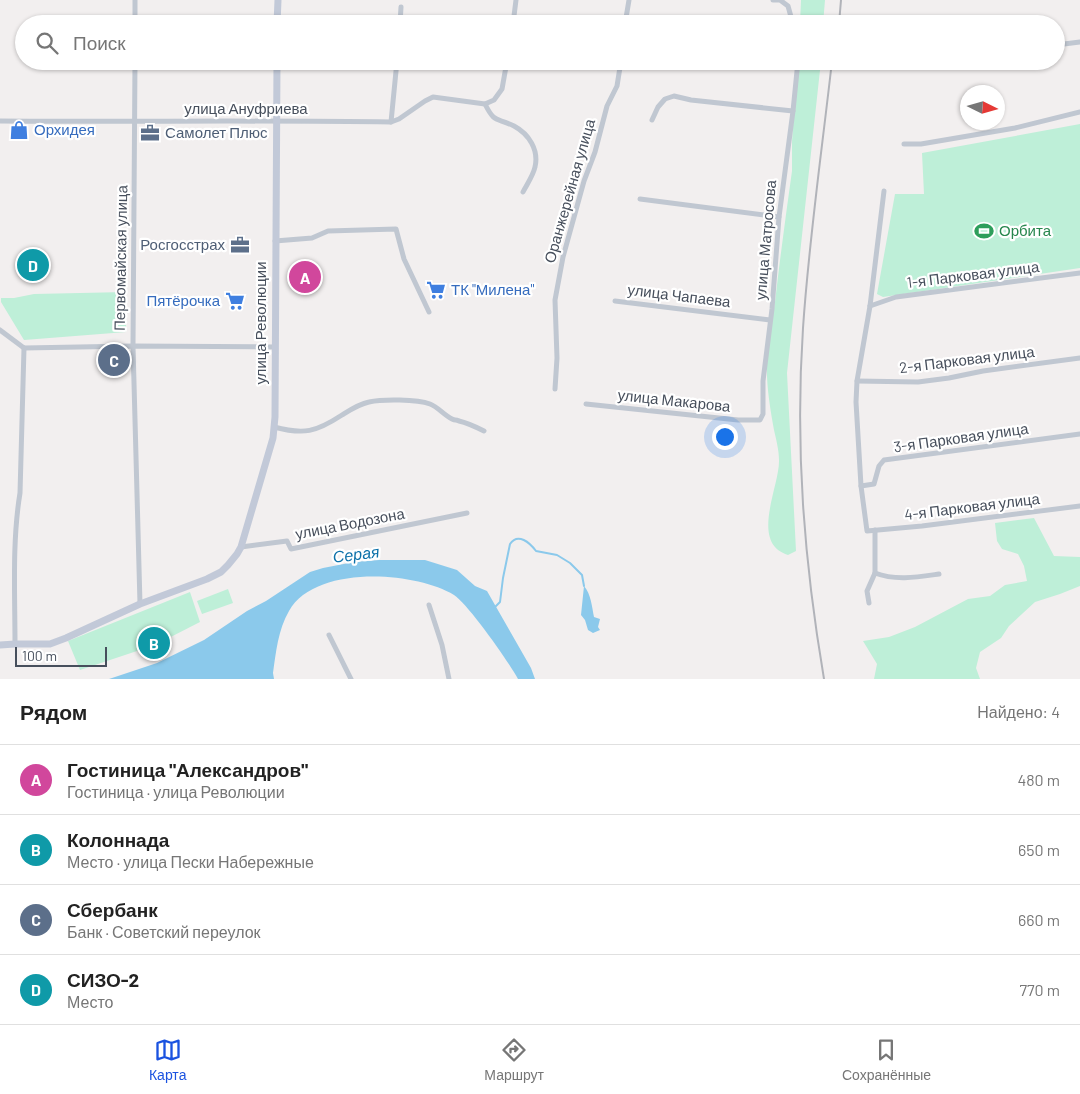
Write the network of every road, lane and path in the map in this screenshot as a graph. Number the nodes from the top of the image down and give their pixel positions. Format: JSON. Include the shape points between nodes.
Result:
{"nodes":[{"id":1,"x":135,"y":0,"type":"edge"},
{"id":2,"x":278,"y":0,"type":"edge"},
{"id":3,"x":516,"y":0,"type":"edge"},
{"id":4,"x":629,"y":0,"type":"edge"},
{"id":5,"x":773,"y":0,"type":"edge"},
{"id":6,"x":793,"y":0,"type":"edge"},
{"id":7,"x":401,"y":7,"type":"dead end"},
{"id":8,"x":789,"y":9,"type":"junction"},
{"id":9,"x":135,"y":15,"type":"edge"},
{"id":10,"x":277,"y":15,"type":"edge"},
{"id":11,"x":401,"y":15,"type":"edge"},
{"id":12,"x":514,"y":15,"type":"edge"},
{"id":13,"x":626,"y":15,"type":"edge"},
{"id":14,"x":791,"y":15,"type":"edge"},
{"id":15,"x":1080,"y":42,"type":"edge"},
{"id":16,"x":1065,"y":44,"type":"edge"},
{"id":17,"x":135,"y":70,"type":"edge"},
{"id":18,"x":277,"y":70,"type":"edge"},
{"id":19,"x":396,"y":70,"type":"edge"},
{"id":20,"x":505,"y":70,"type":"edge"},
{"id":21,"x":620,"y":70,"type":"edge"},
{"id":22,"x":797,"y":70,"type":"edge"},
{"id":23,"x":485,"y":104,"type":"junction"},
{"id":24,"x":793,"y":111,"type":"junction"},
{"id":25,"x":1080,"y":112,"type":"edge"},
{"id":26,"x":276,"y":120,"type":"junction"},
{"id":27,"x":652,"y":120,"type":"dead end"},
{"id":28,"x":0,"y":121,"type":"edge"},
{"id":29,"x":135,"y":122,"type":"junction"},
{"id":30,"x":391,"y":122,"type":"junction"},
{"id":31,"x":904,"y":144,"type":"dead end"},
{"id":32,"x":884,"y":191,"type":"dead end"},
{"id":33,"x":523,"y":192,"type":"dead end"},
{"id":34,"x":640,"y":199,"type":"dead end"},
{"id":35,"x":779,"y":216,"type":"junction"},
{"id":36,"x":275,"y":241,"type":"junction"},
{"id":37,"x":1080,"y":273,"type":"edge"},
{"id":38,"x":616,"y":302,"type":"dead end"},
{"id":39,"x":870,"y":306,"type":"junction"},
{"id":40,"x":429,"y":312,"type":"dead end"},
{"id":41,"x":770,"y":320,"type":"junction"},
{"id":42,"x":0,"y":330,"type":"edge"},
{"id":43,"x":133,"y":346,"type":"junction"},
{"id":44,"x":275,"y":347,"type":"junction"},
{"id":45,"x":24,"y":348,"type":"junction"},
{"id":46,"x":1080,"y":358,"type":"edge"},
{"id":47,"x":857,"y":381,"type":"junction"},
{"id":48,"x":555,"y":389,"type":"dead end"},
{"id":49,"x":586,"y":404,"type":"dead end"},
{"id":50,"x":760,"y":420,"type":"joint"},
{"id":51,"x":274,"y":427,"type":"junction"},
{"id":52,"x":484,"y":431,"type":"dead end"},
{"id":53,"x":1080,"y":434,"type":"edge"},
{"id":54,"x":861,"y":486,"type":"junction"},
{"id":55,"x":1080,"y":506,"type":"edge"},
{"id":56,"x":468,"y":513,"type":"dead end"},
{"id":57,"x":875,"y":530,"type":"junction"},
{"id":58,"x":240,"y":548,"type":"junction"},
{"id":59,"x":875,"y":574,"type":"junction"},
{"id":60,"x":939,"y":574,"type":"dead end"},
{"id":61,"x":869,"y":603,"type":"dead end"},
{"id":62,"x":140,"y":604,"type":"junction"},
{"id":63,"x":429,"y":605,"type":"dead end"},
{"id":64,"x":329,"y":635,"type":"dead end"},
{"id":65,"x":15,"y":644,"type":"junction"},
{"id":66,"x":0,"y":645,"type":"edge"},
{"id":67,"x":351,"y":679,"type":"edge"},
{"id":68,"x":449,"y":679,"type":"edge"}],
"edges":[{"from":1,"to":9,"type":"street"},
{"from":2,"to":10,"type":"main road"},
{"from":3,"to":12,"type":"street"},
{"from":4,"to":13,"type":"street"},
{"from":5,"to":8,"type":"street","via":[[780,0]]},
{"from":6,"to":8,"type":"street"},
{"from":7,"to":11,"type":"street"},
{"from":8,"to":14,"type":"street"},
{"from":15,"to":16,"type":"street"},
{"from":17,"to":29,"type":"street","name":"Первомайская улица"},
{"from":18,"to":26,"type":"main road","name":"улица Революции"},
{"from":19,"to":30,"type":"street"},
{"from":20,"to":23,"type":"street","via":[[502,89],[494,100]]},
{"from":21,"to":48,"type":"street","name":"Оранжерейная улица","via":[[563,258],[555,300]]},
{"from":22,"to":24,"type":"street","name":"улица Матросова"},
{"from":23,"to":30,"type":"street","name":"улица Ануфриева","via":[[433,97]]},
{"from":23,"to":33,"type":"street","via":[[491,117],[524,132],[533,145],[534,169]]},
{"from":24,"to":27,"type":"street","via":[[674,96],[665,99]]},
{"from":24,"to":35,"type":"street","name":"улица Матросова"},
{"from":25,"to":31,"type":"street","via":[[1015,128]]},
{"from":26,"to":29,"type":"street","name":"улица Ануфриева"},
{"from":26,"to":30,"type":"street","name":"улица Ануфриева"},
{"from":26,"to":36,"type":"main road","name":"улица Революции"},
{"from":28,"to":29,"type":"street","name":"улица Ануфриева"},
{"from":29,"to":43,"type":"street","name":"Первомайская улица"},
{"from":32,"to":39,"type":"street"},
{"from":34,"to":35,"type":"street"},
{"from":35,"to":41,"type":"street","name":"улица Матросова"},
{"from":36,"to":40,"type":"street","via":[[312,238],[328,231],[396,229],[404,259]]},
{"from":36,"to":44,"type":"main road","name":"улица Революции"},
{"from":37,"to":39,"type":"street","name":"1-я Парковая улица","via":[[896,297]]},
{"from":38,"to":41,"type":"street","name":"улица Чапаева"},
{"from":39,"to":47,"type":"street"},
{"from":41,"to":50,"type":"street","name":"улица Матросова"},
{"from":42,"to":45,"type":"street"},
{"from":43,"to":44,"type":"street"},
{"from":43,"to":45,"type":"street"},
{"from":43,"to":62,"type":"street","name":"Первомайская улица"},
{"from":44,"to":51,"type":"main road","name":"улица Революции"},
{"from":45,"to":65,"type":"street","via":[[20,493],[16,515]]},
{"from":46,"to":47,"type":"street","name":"2-я Парковая улица","via":[[918,382]]},
{"from":47,"to":54,"type":"street"},
{"from":49,"to":50,"type":"street","name":"улица Макарова"},
{"from":51,"to":52,"type":"street","via":[[291,432],[315,430],[349,410],[378,401],[430,404],[454,420]]},
{"from":51,"to":58,"type":"main road","name":"улица Революции"},
{"from":53,"to":54,"type":"street","name":"3-я Парковая улица","via":[[884,460],[874,484]]},
{"from":54,"to":57,"type":"street","name":"4-я Парковая улица","via":[[867,531]]},
{"from":55,"to":57,"type":"street","name":"4-я Парковая улица"},
{"from":56,"to":58,"type":"street","name":"улица Водозона","via":[[291,549],[287,541]]},
{"from":57,"to":59,"type":"street"},
{"from":58,"to":62,"type":"main road","name":"улица Революции","via":[[221,572]]},
{"from":59,"to":60,"type":"street","via":[[906,578]]},
{"from":59,"to":61,"type":"street","via":[[867,591]]},
{"from":62,"to":65,"type":"main road","via":[[50,644]]},
{"from":63,"to":68,"type":"street"},
{"from":64,"to":67,"type":"street"},
{"from":65,"to":66,"type":"main road"}]}
